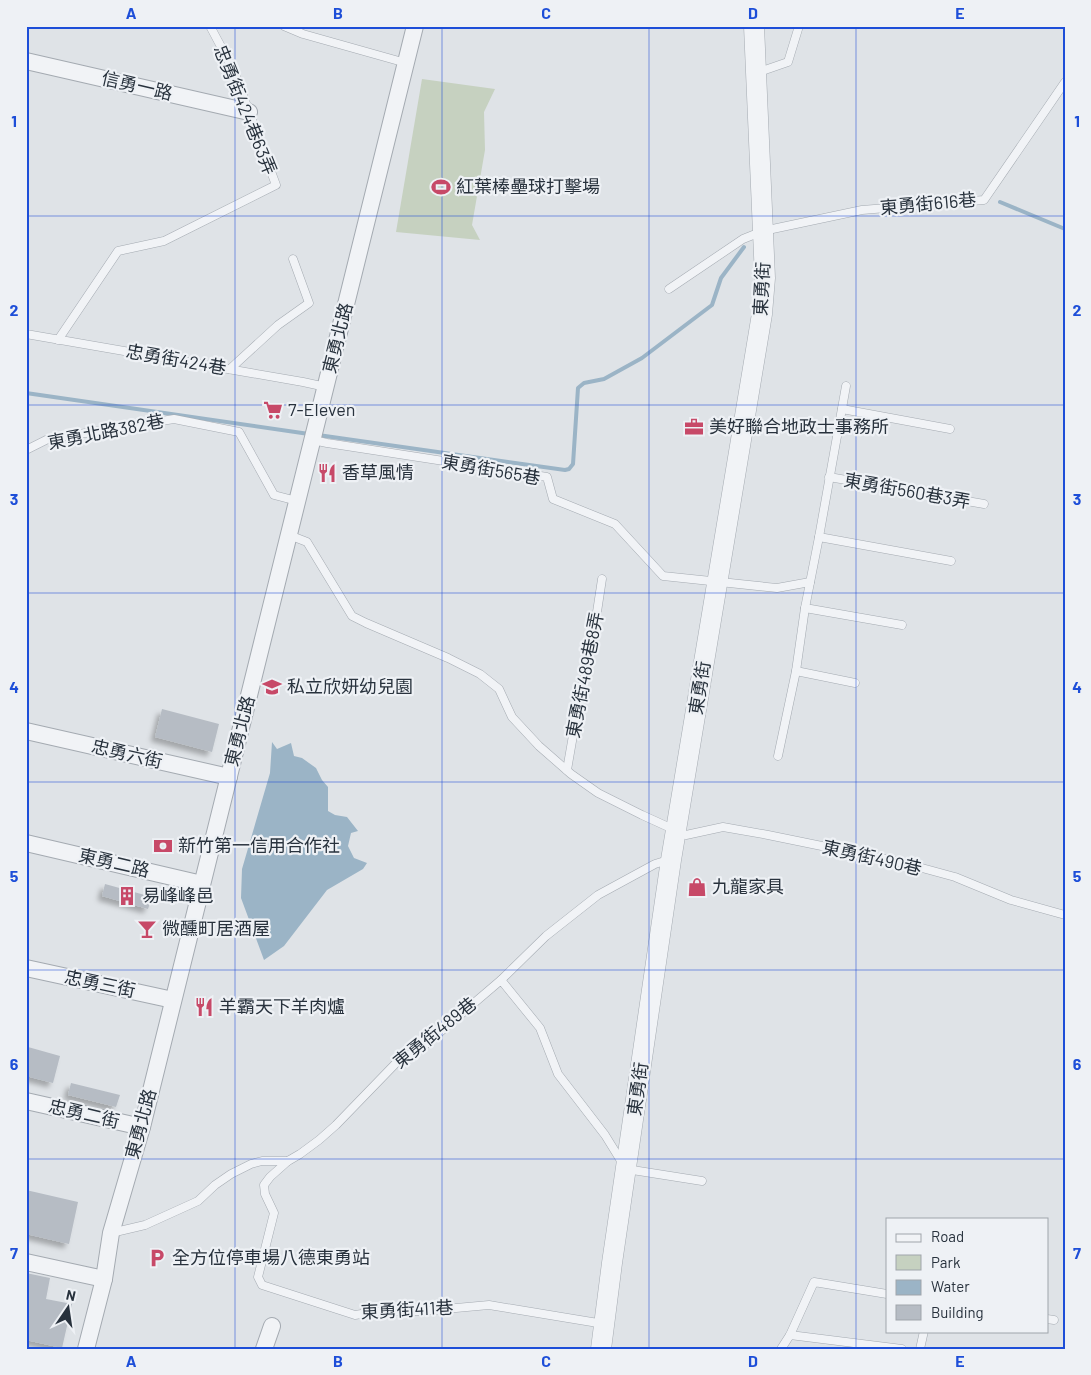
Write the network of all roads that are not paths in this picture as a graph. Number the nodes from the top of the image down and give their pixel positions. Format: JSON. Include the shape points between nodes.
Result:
{"nodes":[{"id":1,"x":210,"y":26,"type":"edge"},
{"id":2,"x":284,"y":26,"type":"edge"},
{"id":3,"x":415,"y":26,"type":"edge"},
{"id":4,"x":754,"y":26,"type":"edge"},
{"id":5,"x":799,"y":26,"type":"edge"},
{"id":6,"x":26,"y":61,"type":"edge"},
{"id":7,"x":406,"y":63,"type":"junction"},
{"id":8,"x":756,"y":73,"type":"junction"},
{"id":9,"x":1065,"y":82,"type":"edge"},
{"id":10,"x":249,"y":112,"type":"junction"},
{"id":11,"x":763,"y":231,"type":"junction"},
{"id":12,"x":293,"y":259,"type":"dead end"},
{"id":13,"x":669,"y":289,"type":"dead end"},
{"id":14,"x":26,"y":334,"type":"edge"},
{"id":15,"x":58,"y":340,"type":"junction"},
{"id":16,"x":230,"y":369,"type":"junction"},
{"id":17,"x":846,"y":386,"type":"dead end"},
{"id":18,"x":326,"y":387,"type":"junction"},
{"id":19,"x":842,"y":409,"type":"junction"},
{"id":20,"x":950,"y":429,"type":"dead end"},
{"id":21,"x":314,"y":434,"type":"junction"},
{"id":22,"x":26,"y":450,"type":"edge"},
{"id":23,"x":829,"y":477,"type":"junction"},
{"id":24,"x":297,"y":501,"type":"junction"},
{"id":25,"x":984,"y":504,"type":"dead end"},
{"id":26,"x":289,"y":535,"type":"junction"},
{"id":27,"x":819,"y":537,"type":"junction"},
{"id":28,"x":951,"y":561,"type":"dead end"},
{"id":29,"x":602,"y":579,"type":"dead end"},
{"id":30,"x":718,"y":582,"type":"junction"},
{"id":31,"x":810,"y":582,"type":"junction"},
{"id":32,"x":805,"y":608,"type":"junction"},
{"id":33,"x":902,"y":624,"type":"dead end"},
{"id":34,"x":796,"y":671,"type":"junction"},
{"id":35,"x":855,"y":683,"type":"dead end"},
{"id":36,"x":26,"y":731,"type":"edge"},
{"id":37,"x":778,"y":756,"type":"dead end"},
{"id":38,"x":567,"y":770,"type":"junction"},
{"id":39,"x":229,"y":777,"type":"junction"},
{"id":40,"x":676,"y":830,"type":"junction"},
{"id":41,"x":26,"y":842,"type":"edge"},
{"id":42,"x":671,"y":860,"type":"junction"},
{"id":43,"x":202,"y":884,"type":"junction"},
{"id":44,"x":1065,"y":915,"type":"edge"},
{"id":45,"x":26,"y":968,"type":"edge"},
{"id":46,"x":501,"y":980,"type":"junction"},
{"id":47,"x":173,"y":1000,"type":"junction"},
{"id":48,"x":26,"y":1101,"type":"edge"},
{"id":49,"x":142,"y":1127,"type":"junction"},
{"id":50,"x":288,"y":1161,"type":"junction"},
{"id":51,"x":626,"y":1169,"type":"junction"},
{"id":52,"x":702,"y":1181,"type":"dead end"},
{"id":53,"x":110,"y":1233,"type":"junction"},
{"id":54,"x":26,"y":1262,"type":"edge"},
{"id":55,"x":104,"y":1279,"type":"junction"},
{"id":56,"x":886,"y":1294,"type":"edge"},
{"id":57,"x":604,"y":1324,"type":"junction"},
{"id":58,"x":272,"y":1326,"type":"dead end"},
{"id":59,"x":924,"y":1332,"type":"edge"},
{"id":60,"x":790,"y":1335,"type":"junction"},
{"id":61,"x":86,"y":1349,"type":"edge"},
{"id":62,"x":264,"y":1349,"type":"edge"},
{"id":63,"x":601,"y":1349,"type":"edge"},
{"id":64,"x":781,"y":1349,"type":"edge"},
{"id":65,"x":902,"y":1349,"type":"edge"},
{"id":66,"x":920,"y":1349,"type":"edge"}],
"edges":[{"from":1,"to":10,"type":"lane","name":"忠勇街424巷63弄","via":[[234,71]]},
{"from":2,"to":7,"type":"lane"},
{"from":3,"to":7,"type":"street","name":"東勇北路"},
{"from":4,"to":8,"type":"street","name":"東勇街"},
{"from":5,"to":8,"type":"lane","via":[[788,62]]},
{"from":6,"to":10,"type":"street","name":"信勇一路"},
{"from":7,"to":18,"type":"street","name":"東勇北路"},
{"from":8,"to":11,"type":"street","name":"東勇街"},
{"from":9,"to":11,"type":"lane","name":"東勇街616巷","via":[[984,200],[862,210]]},
{"from":10,"to":15,"type":"lane","name":"忠勇街424巷63弄","via":[[276,185],[164,241],[118,251]]},
{"from":11,"to":13,"type":"lane","via":[[743,239]]},
{"from":11,"to":30,"type":"street","name":"東勇街","via":[[765,278],[762,314]]},
{"from":12,"to":16,"type":"lane","via":[[309,303],[278,325]]},
{"from":14,"to":15,"type":"lane","name":"忠勇街424巷"},
{"from":15,"to":16,"type":"lane","name":"忠勇街424巷"},
{"from":16,"to":18,"type":"lane","name":"忠勇街424巷"},
{"from":17,"to":19,"type":"lane"},
{"from":18,"to":21,"type":"street","name":"東勇北路"},
{"from":19,"to":20,"type":"lane"},
{"from":19,"to":23,"type":"lane"},
{"from":21,"to":24,"type":"street","name":"東勇北路"},
{"from":21,"to":30,"type":"lane","name":"東勇街565巷","via":[[547,477],[553,499],[614,524],[663,576]]},
{"from":22,"to":24,"type":"lane","name":"東勇北路382巷","via":[[48,439],[174,419],[239,432],[274,495]]},
{"from":23,"to":25,"type":"lane","name":"東勇街560巷3弄"},
{"from":23,"to":27,"type":"lane"},
{"from":24,"to":26,"type":"street","name":"東勇北路"},
{"from":26,"to":38,"type":"lane","via":[[307,542],[352,616],[480,674],[499,689],[512,717]]},
{"from":26,"to":39,"type":"street","name":"東勇北路"},
{"from":27,"to":28,"type":"lane"},
{"from":27,"to":31,"type":"lane"},
{"from":29,"to":38,"type":"lane","name":"東勇街489巷8弄"},
{"from":30,"to":31,"type":"lane","via":[[777,588]]},
{"from":30,"to":40,"type":"street","name":"東勇街"},
{"from":31,"to":32,"type":"lane"},
{"from":32,"to":33,"type":"lane"},
{"from":32,"to":34,"type":"lane"},
{"from":34,"to":35,"type":"lane"},
{"from":34,"to":37,"type":"lane"},
{"from":36,"to":39,"type":"street","name":"忠勇六街"},
{"from":38,"to":40,"type":"lane","via":[[598,793]]},
{"from":39,"to":43,"type":"street","name":"東勇北路"},
{"from":40,"to":42,"type":"street","name":"東勇街"},
{"from":40,"to":44,"type":"lane","name":"東勇街490巷","via":[[686,835],[723,827],[900,862],[955,877],[1011,900]]},
{"from":41,"to":43,"type":"street","name":"東勇二路"},
{"from":42,"to":46,"type":"lane","name":"東勇街489巷","via":[[654,864],[598,895],[546,936]]},
{"from":42,"to":51,"type":"street","name":"東勇街"},
{"from":43,"to":47,"type":"street","name":"東勇北路"},
{"from":45,"to":47,"type":"street","name":"忠勇三街"},
{"from":46,"to":50,"type":"lane","name":"東勇街489巷","via":[[419,1050],[398,1061],[336,1125]]},
{"from":46,"to":51,"type":"lane","via":[[540,1028],[558,1074],[605,1135]]},
{"from":47,"to":49,"type":"street","name":"東勇北路"},
{"from":48,"to":49,"type":"street","name":"忠勇二街"},
{"from":49,"to":53,"type":"street","name":"東勇北路"},
{"from":50,"to":53,"type":"lane","via":[[251,1164],[231,1174],[198,1200],[144,1225]]},
{"from":50,"to":57,"type":"lane","name":"東勇街411巷","via":[[264,1185],[274,1213],[258,1277],[262,1285],[355,1314],[489,1305]]},
{"from":51,"to":52,"type":"lane"},
{"from":51,"to":57,"type":"street","name":"東勇街"},
{"from":53,"to":55,"type":"street","name":"東勇北路"},
{"from":54,"to":55,"type":"street"},
{"from":55,"to":61,"type":"street","name":"東勇北路"},
{"from":56,"to":60,"type":"lane","via":[[814,1282]]},
{"from":57,"to":63,"type":"street","name":"東勇街"},
{"from":58,"to":62,"type":"street"},
{"from":59,"to":66,"type":"lane"},
{"from":60,"to":64,"type":"lane"},
{"from":60,"to":65,"type":"lane"}]}
